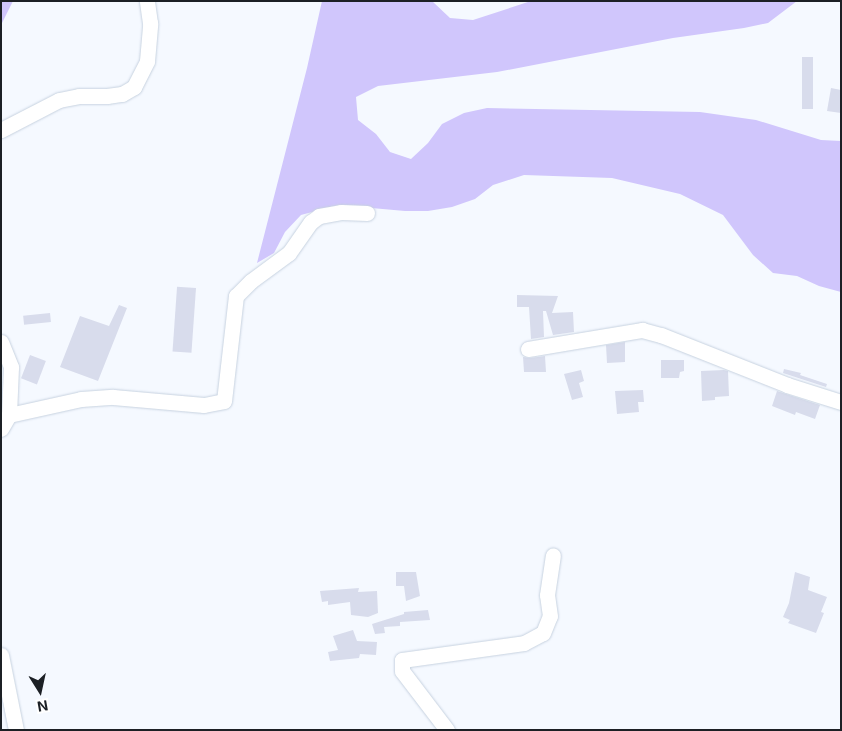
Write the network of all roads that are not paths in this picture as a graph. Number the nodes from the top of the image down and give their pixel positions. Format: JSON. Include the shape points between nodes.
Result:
{"nodes":[{"id":1,"x":146,"y":1,"type":"edge"},
{"id":2,"x":1,"y":130,"type":"edge"},
{"id":3,"x":367,"y":213,"type":"dead end"},
{"id":4,"x":1,"y":342,"type":"edge"},
{"id":5,"x":528,"y":349,"type":"dead end"},
{"id":6,"x":841,"y":402,"type":"edge"},
{"id":7,"x":9,"y":414,"type":"junction"},
{"id":8,"x":1,"y":428,"type":"edge"},
{"id":9,"x":552,"y":555,"type":"dead end"},
{"id":10,"x":1,"y":655,"type":"edge"},
{"id":11,"x":16,"y":730,"type":"edge"},
{"id":12,"x":447,"y":730,"type":"edge"}],
"edges":[{"from":1,"to":2,"type":"street","via":[[150,23],[147,61],[134,87],[115,95],[69,96]]},
{"from":3,"to":7,"type":"street","via":[[341,212],[319,216],[289,253],[236,296],[224,401],[204,404],[113,397],[81,398]]},
{"from":4,"to":7,"type":"street","via":[[11,367]]},
{"from":5,"to":6,"type":"street","via":[[642,330]]},
{"from":7,"to":8,"type":"street"},
{"from":9,"to":12,"type":"street","via":[[547,595],[550,616],[543,633],[524,643],[402,660],[402,671]]},
{"from":10,"to":11,"type":"street"}]}
